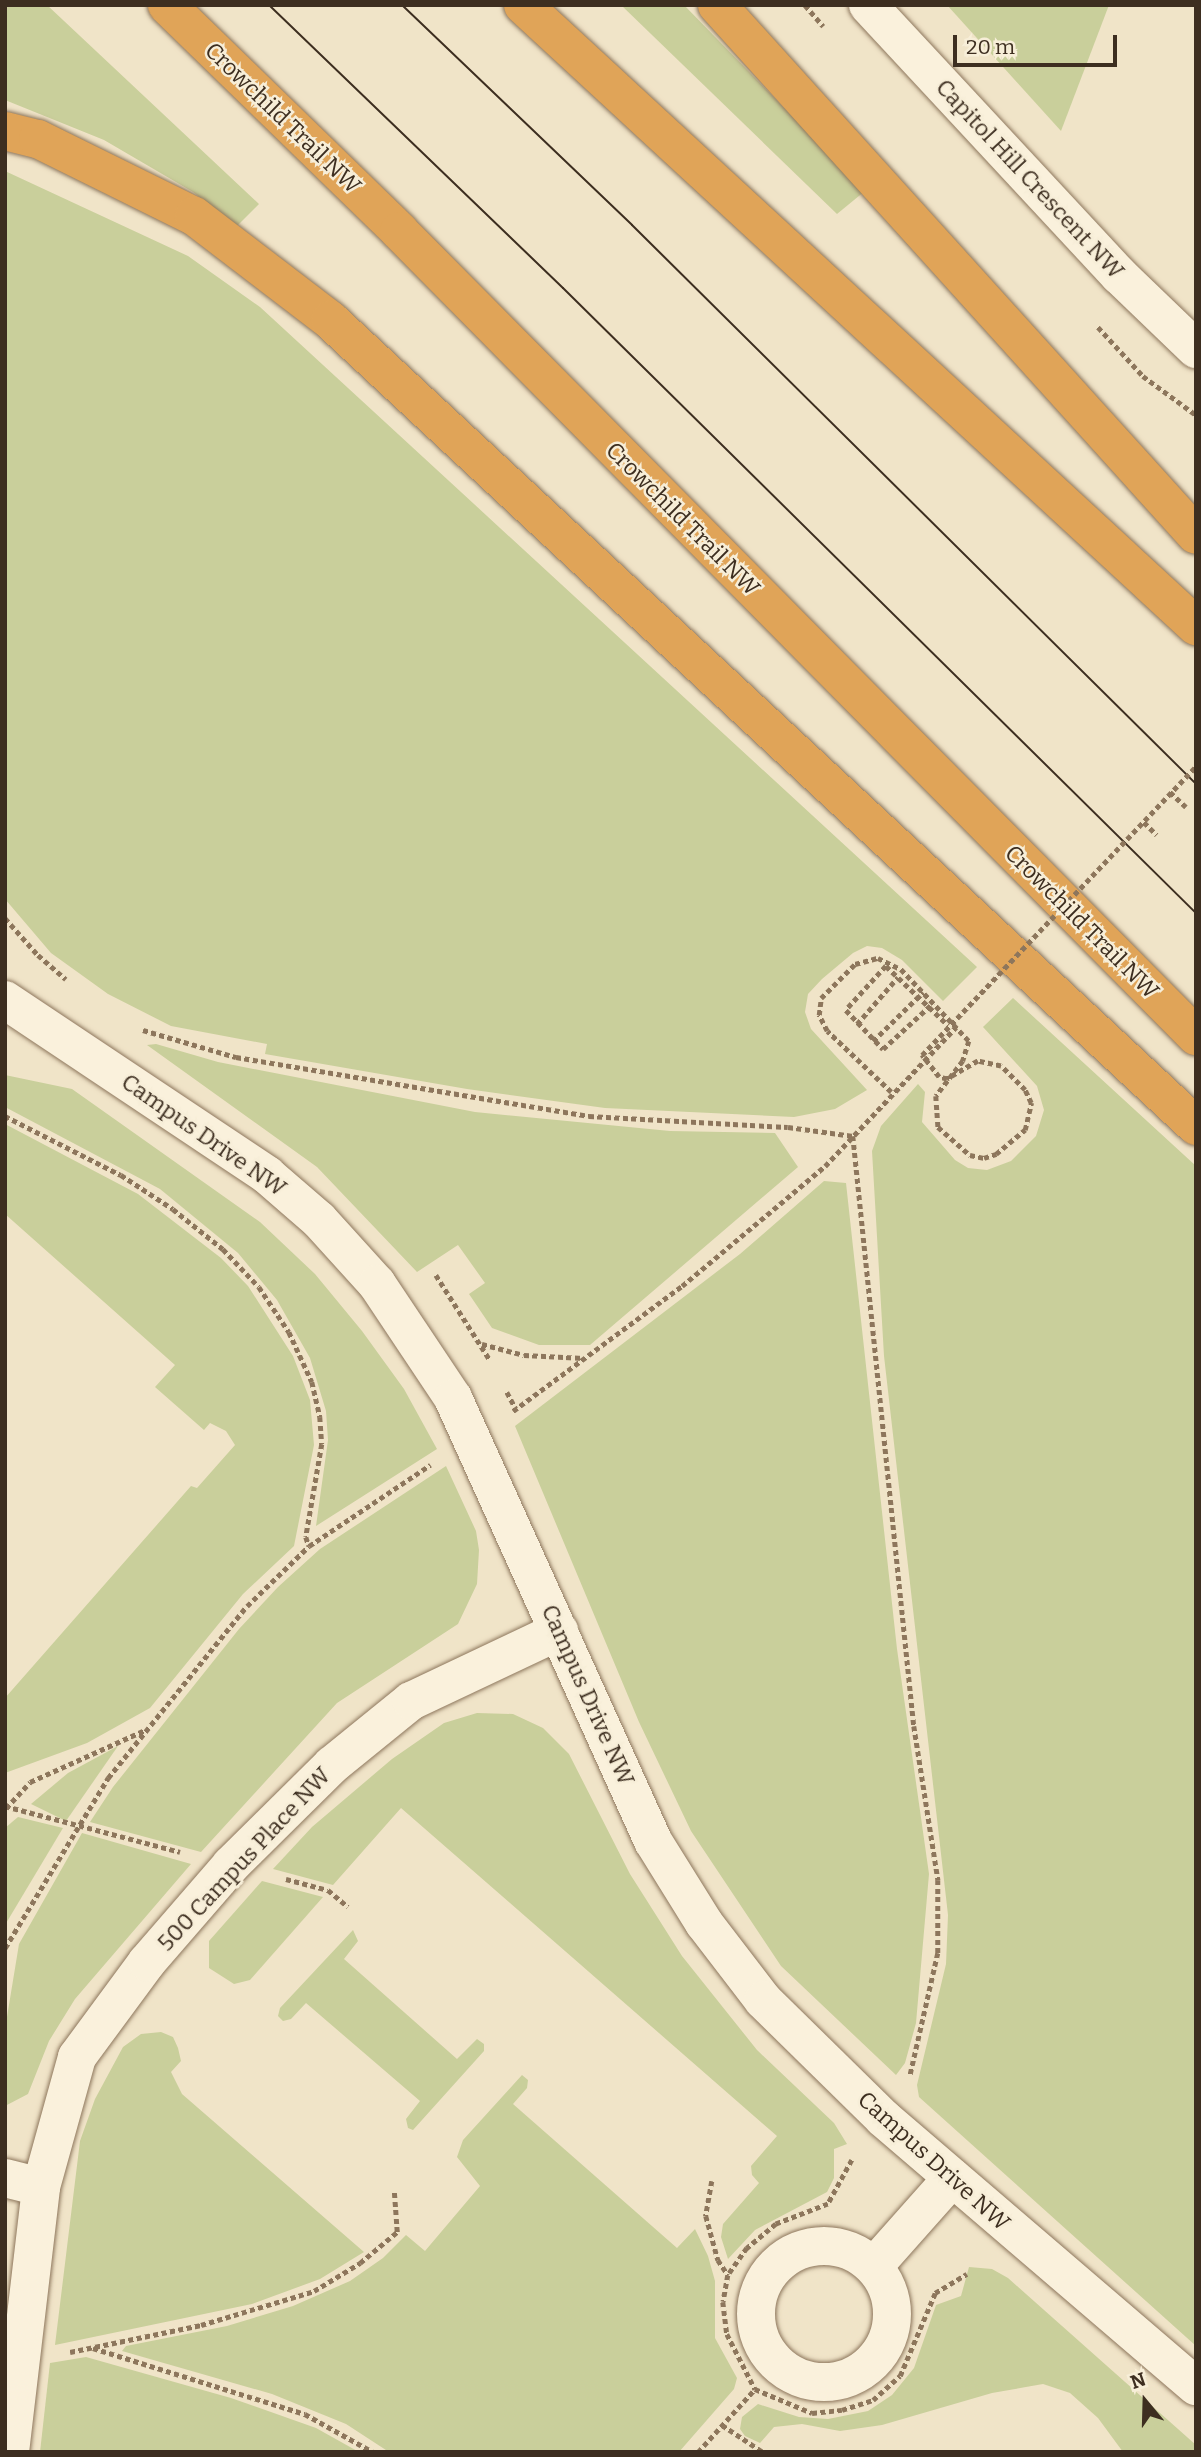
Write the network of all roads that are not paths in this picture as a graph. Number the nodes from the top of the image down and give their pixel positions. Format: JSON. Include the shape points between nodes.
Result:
{"nodes":[{"id":1,"x":167,"y":5,"type":"edge"},
{"id":2,"x":523,"y":5,"type":"edge"},
{"id":3,"x":717,"y":5,"type":"edge"},
{"id":4,"x":868,"y":5,"type":"edge"},
{"id":5,"x":5,"y":131,"type":"edge"},
{"id":6,"x":1196,"y":349,"type":"edge"},
{"id":7,"x":1196,"y":535,"type":"edge"},
{"id":8,"x":1196,"y":626,"type":"edge"},
{"id":9,"x":5,"y":1000,"type":"edge"},
{"id":10,"x":1196,"y":1036,"type":"edge"},
{"id":11,"x":1196,"y":1126,"type":"edge"},
{"id":12,"x":559,"y":1631,"type":"junction"},
{"id":13,"x":952,"y":2178,"type":"junction"},
{"id":14,"x":23,"y":2182,"type":"edge"},
{"id":15,"x":874,"y":2266,"type":"dead end"},
{"id":16,"x":1196,"y":2386,"type":"edge"},
{"id":17,"x":10,"y":2452,"type":"edge"}],
"edges":[{"from":1,"to":10,"type":"highway","name":"Crowchild Trail NW","via":[[399,231]]},
{"from":2,"to":8,"type":"highway"},
{"from":3,"to":7,"type":"highway"},
{"from":4,"to":6,"type":"street","name":"Capitol Hill Crescent NW","via":[[1119,275]]},
{"from":5,"to":11,"type":"highway","via":[[38,139],[194,216],[330,320]]},
{"from":9,"to":12,"type":"street","name":"Campus Drive NW","via":[[267,1175],[319,1220],[377,1284],[453,1398]]},
{"from":12,"to":13,"type":"street","name":"Campus Drive NW","via":[[653,1841],[704,1923],[763,2000]]},
{"from":12,"to":14,"type":"street","name":"500 Campus Place NW","via":[[411,1701],[332,1765],[231,1865],[147,1962],[77,2057],[58,2114]]},
{"from":13,"to":15,"type":"street"},
{"from":13,"to":16,"type":"street","name":"Campus Drive NW"},
{"from":14,"to":17,"type":"street","name":"500 Campus Place NW"}]}
